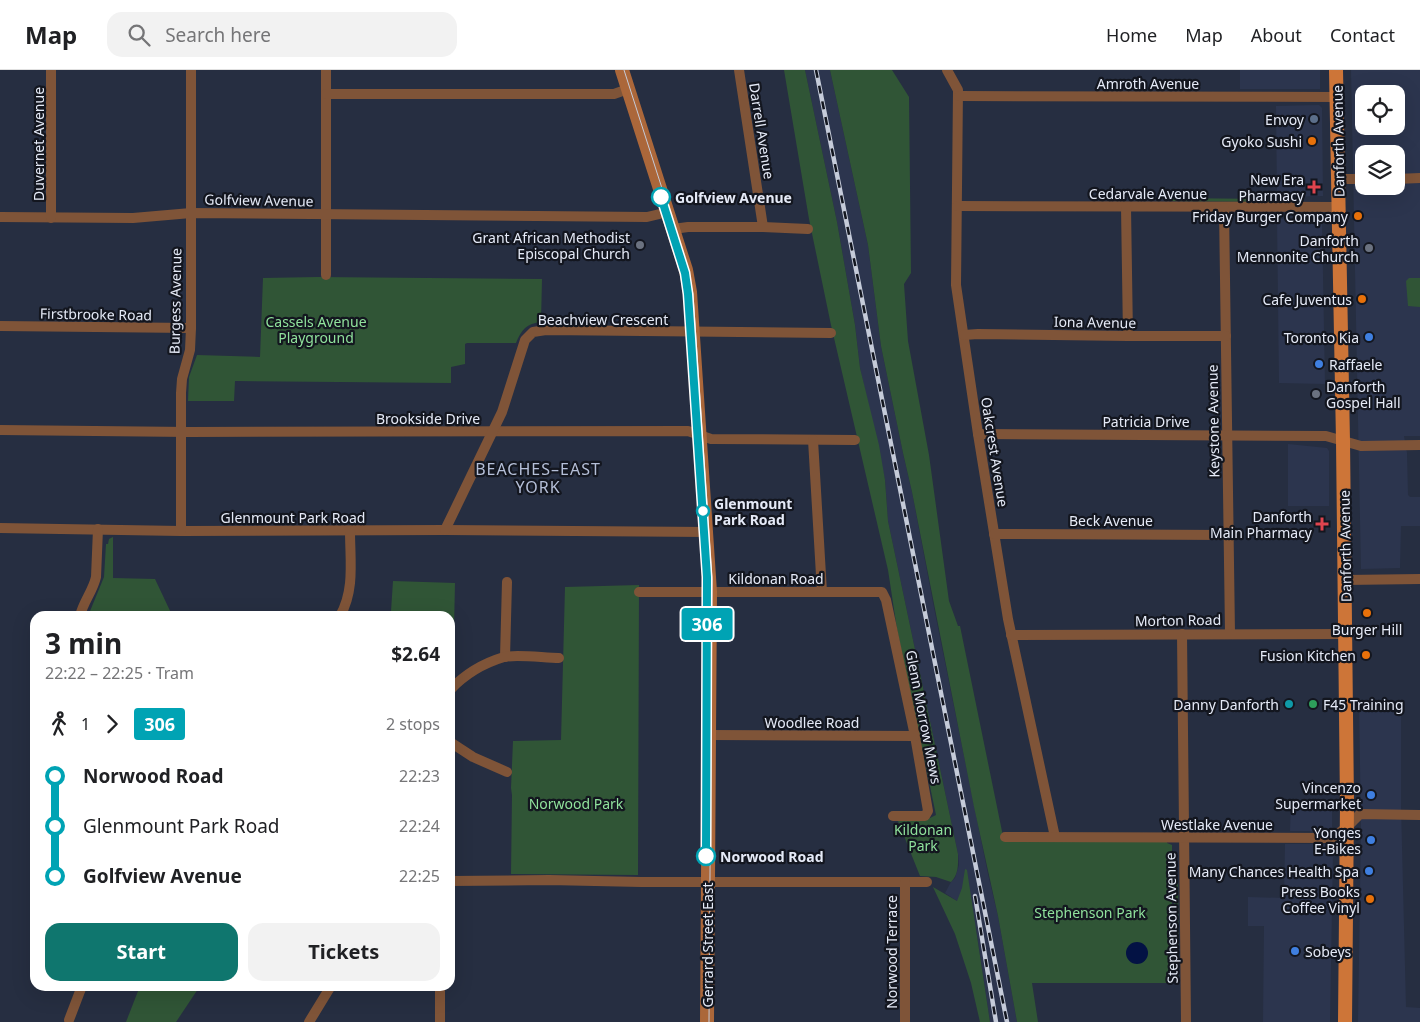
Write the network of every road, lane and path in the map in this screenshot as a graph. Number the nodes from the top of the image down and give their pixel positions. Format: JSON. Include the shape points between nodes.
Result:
{"nodes":[{"id":1,"x":52,"y":70,"type":"edge"},
{"id":2,"x":191,"y":70,"type":"edge"},
{"id":3,"x":326,"y":70,"type":"edge"},
{"id":4,"x":622,"y":70,"type":"edge"},
{"id":5,"x":739,"y":70,"type":"edge"},
{"id":6,"x":947,"y":70,"type":"edge"},
{"id":7,"x":1336,"y":70,"type":"edge"},
{"id":8,"x":628,"y":89,"type":"junction"},
{"id":9,"x":326,"y":94,"type":"junction"},
{"id":10,"x":959,"y":96,"type":"junction"},
{"id":11,"x":1337,"y":97,"type":"junction"},
{"id":12,"x":1420,"y":178,"type":"edge"},
{"id":13,"x":1339,"y":179,"type":"junction"},
{"id":14,"x":1355,"y":179,"type":"edge"},
{"id":15,"x":1405,"y":179,"type":"edge"},
{"id":16,"x":957,"y":206,"type":"junction"},
{"id":17,"x":1126,"y":207,"type":"junction"},
{"id":18,"x":1339,"y":207,"type":"junction"},
{"id":19,"x":1224,"y":208,"type":"junction"},
{"id":20,"x":668,"y":212,"type":"junction"},
{"id":21,"x":191,"y":213,"type":"junction"},
{"id":22,"x":326,"y":215,"type":"junction"},
{"id":23,"x":0,"y":217,"type":"edge"},
{"id":24,"x":51,"y":218,"type":"junction"},
{"id":25,"x":763,"y":227,"type":"junction"},
{"id":26,"x":673,"y":229,"type":"junction"},
{"id":27,"x":808,"y":229,"type":"dead end"},
{"id":28,"x":326,"y":275,"type":"dead end"},
{"id":29,"x":0,"y":326,"type":"edge"},
{"id":30,"x":191,"y":328,"type":"junction"},
{"id":31,"x":693,"y":332,"type":"junction"},
{"id":32,"x":831,"y":333,"type":"dead end"},
{"id":33,"x":964,"y":335,"type":"junction"},
{"id":34,"x":1128,"y":336,"type":"junction"},
{"id":35,"x":1226,"y":336,"type":"junction"},
{"id":36,"x":0,"y":430,"type":"edge"},
{"id":37,"x":180,"y":431,"type":"junction"},
{"id":38,"x":492,"y":431,"type":"junction"},
{"id":39,"x":978,"y":434,"type":"junction"},
{"id":40,"x":700,"y":435,"type":"junction"},
{"id":41,"x":1227,"y":435,"type":"junction"},
{"id":42,"x":813,"y":440,"type":"junction"},
{"id":43,"x":855,"y":440,"type":"dead end"},
{"id":44,"x":1343,"y":441,"type":"junction"},
{"id":45,"x":1420,"y":445,"type":"edge"},
{"id":46,"x":0,"y":528,"type":"edge"},
{"id":47,"x":98,"y":529,"type":"junction"},
{"id":48,"x":445,"y":530,"type":"junction"},
{"id":49,"x":181,"y":531,"type":"junction"},
{"id":50,"x":350,"y":531,"type":"junction"},
{"id":51,"x":706,"y":532,"type":"junction"},
{"id":52,"x":994,"y":534,"type":"junction"},
{"id":53,"x":1228,"y":535,"type":"junction"},
{"id":54,"x":1420,"y":579,"type":"edge"},
{"id":55,"x":1345,"y":580,"type":"junction"},
{"id":56,"x":507,"y":582,"type":"dead end"},
{"id":57,"x":639,"y":592,"type":"dead end"},
{"id":58,"x":710,"y":592,"type":"junction"},
{"id":59,"x":822,"y":592,"type":"junction"},
{"id":60,"x":882,"y":592,"type":"joint"},
{"id":61,"x":82,"y":611,"type":"edge"},
{"id":62,"x":342,"y":611,"type":"edge"},
{"id":63,"x":1182,"y":634,"type":"junction"},
{"id":64,"x":1230,"y":634,"type":"junction"},
{"id":65,"x":1346,"y":634,"type":"junction"},
{"id":66,"x":1011,"y":635,"type":"junction"},
{"id":67,"x":505,"y":657,"type":"junction"},
{"id":68,"x":559,"y":658,"type":"dead end"},
{"id":69,"x":455,"y":685,"type":"edge"},
{"id":70,"x":709,"y":735,"type":"junction"},
{"id":71,"x":915,"y":736,"type":"junction"},
{"id":72,"x":455,"y":745,"type":"edge"},
{"id":73,"x":507,"y":772,"type":"dead end"},
{"id":74,"x":1420,"y":815,"type":"edge"},
{"id":75,"x":893,"y":816,"type":"dead end"},
{"id":76,"x":1347,"y":827,"type":"junction"},
{"id":77,"x":1006,"y":837,"type":"dead end"},
{"id":78,"x":1055,"y":837,"type":"junction"},
{"id":79,"x":1184,"y":837,"type":"junction"},
{"id":80,"x":455,"y":881,"type":"edge"},
{"id":81,"x":708,"y":882,"type":"junction"},
{"id":82,"x":905,"y":882,"type":"junction"},
{"id":83,"x":928,"y":882,"type":"dead end"},
{"id":84,"x":80,"y":991,"type":"edge"},
{"id":85,"x":328,"y":991,"type":"edge"},
{"id":86,"x":440,"y":991,"type":"edge"},
{"id":87,"x":69,"y":1020,"type":"dead end"},
{"id":88,"x":309,"y":1022,"type":"edge"},
{"id":89,"x":440,"y":1022,"type":"edge"},
{"id":90,"x":707,"y":1022,"type":"edge"},
{"id":91,"x":905,"y":1022,"type":"edge"},
{"id":92,"x":1186,"y":1022,"type":"edge"},
{"id":93,"x":1345,"y":1022,"type":"edge"}],
"edges":[{"from":1,"to":24,"type":"street","name":"Duvernet Avenue"},
{"from":2,"to":21,"type":"street","name":"Burgess Avenue"},
{"from":3,"to":9,"type":"street"},
{"from":4,"to":8,"type":"main road","name":"Gerrard Street East"},
{"from":5,"to":25,"type":"street","name":"Darrell Avenue"},
{"from":6,"to":10,"type":"street","name":"Oakcrest Avenue"},
{"from":7,"to":11,"type":"main road","name":"Danforth Avenue"},
{"from":8,"to":9,"type":"street","via":[[614,94]]},
{"from":8,"to":20,"type":"main road","name":"Gerrard Street East"},
{"from":9,"to":22,"type":"street"},
{"from":10,"to":11,"type":"street","name":"Amroth Avenue"},
{"from":10,"to":16,"type":"street","name":"Oakcrest Avenue"},
{"from":11,"to":13,"type":"main road","name":"Danforth Avenue"},
{"from":12,"to":15,"type":"street"},
{"from":13,"to":14,"type":"street"},
{"from":13,"to":18,"type":"main road","name":"Danforth Avenue"},
{"from":16,"to":17,"type":"street","name":"Cedarvale Avenue"},
{"from":16,"to":33,"type":"street","name":"Oakcrest Avenue","via":[[956,285]]},
{"from":17,"to":19,"type":"street","name":"Cedarvale Avenue"},
{"from":17,"to":34,"type":"street"},
{"from":18,"to":19,"type":"street","name":"Cedarvale Avenue"},
{"from":18,"to":44,"type":"main road","name":"Danforth Avenue"},
{"from":19,"to":35,"type":"street","name":"Keystone Avenue"},
{"from":20,"to":22,"type":"street","name":"Golfview Avenue","via":[[647,217]]},
{"from":20,"to":26,"type":"main road","name":"Gerrard Street East"},
{"from":21,"to":22,"type":"street","name":"Golfview Avenue"},
{"from":21,"to":24,"type":"street","name":"Golfview Avenue","via":[[133,218]]},
{"from":21,"to":30,"type":"street","name":"Burgess Avenue"},
{"from":22,"to":28,"type":"street"},
{"from":23,"to":24,"type":"street","name":"Golfview Avenue"},
{"from":25,"to":26,"type":"street"},
{"from":25,"to":27,"type":"street"},
{"from":26,"to":31,"type":"main road","name":"Gerrard Street East","via":[[689,282]]},
{"from":29,"to":30,"type":"street","name":"Firstbrooke Road"},
{"from":30,"to":37,"type":"street","name":"Burgess Avenue","via":[[190,350],[182,379]]},
{"from":31,"to":32,"type":"street","name":"Beachview Crescent"},
{"from":31,"to":38,"type":"street","name":"Beachview Crescent","via":[[533,332],[525,340],[502,412]]},
{"from":31,"to":40,"type":"main road","name":"Gerrard Street East"},
{"from":33,"to":34,"type":"street","name":"Iona Avenue"},
{"from":33,"to":39,"type":"street","name":"Oakcrest Avenue"},
{"from":34,"to":35,"type":"street","name":"Iona Avenue"},
{"from":35,"to":41,"type":"street","name":"Keystone Avenue"},
{"from":36,"to":37,"type":"street","name":"Brookside Drive"},
{"from":37,"to":38,"type":"street","name":"Brookside Drive"},
{"from":37,"to":49,"type":"street","name":"Burgess Avenue"},
{"from":38,"to":40,"type":"street","name":"Brookside Drive","via":[[689,431]]},
{"from":38,"to":48,"type":"street","name":"Beachview Crescent"},
{"from":39,"to":41,"type":"street","name":"Patricia Drive"},
{"from":39,"to":52,"type":"street","name":"Oakcrest Avenue"},
{"from":40,"to":42,"type":"street","name":"Brookside Drive","via":[[711,439]]},
{"from":40,"to":51,"type":"main road","name":"Gerrard Street East"},
{"from":41,"to":44,"type":"street","name":"Patricia Drive","via":[[1326,436]]},
{"from":41,"to":53,"type":"street","name":"Keystone Avenue"},
{"from":42,"to":43,"type":"street","name":"Brookside Drive"},
{"from":42,"to":59,"type":"street"},
{"from":44,"to":45,"type":"street","name":"Patricia Drive","via":[[1361,446]]},
{"from":44,"to":55,"type":"main road","name":"Danforth Avenue"},
{"from":46,"to":47,"type":"street","name":"Glenmount Park Road"},
{"from":47,"to":49,"type":"street","name":"Glenmount Park Road"},
{"from":47,"to":61,"type":"street","via":[[95,584]]},
{"from":48,"to":50,"type":"street","name":"Glenmount Park Road"},
{"from":48,"to":51,"type":"street","name":"Glenmount Park Road"},
{"from":49,"to":50,"type":"street","name":"Glenmount Park Road"},
{"from":50,"to":62,"type":"street","via":[[350,584]]},
{"from":51,"to":58,"type":"main road","name":"Gerrard Street East"},
{"from":52,"to":53,"type":"street","name":"Beck Avenue"},
{"from":52,"to":66,"type":"street","name":"Oakcrest Avenue"},
{"from":53,"to":64,"type":"street","name":"Keystone Avenue"},
{"from":54,"to":55,"type":"street"},
{"from":55,"to":65,"type":"main road","name":"Danforth Avenue"},
{"from":56,"to":67,"type":"street"},
{"from":57,"to":58,"type":"street","name":"Kildonan Road"},
{"from":58,"to":59,"type":"street","name":"Kildonan Road"},
{"from":58,"to":70,"type":"main road","name":"Gerrard Street East"},
{"from":59,"to":60,"type":"street","name":"Kildonan Road"},
{"from":60,"to":71,"type":"street","name":"Glenn Morrow Mews"},
{"from":63,"to":64,"type":"street","name":"Morton Road"},
{"from":63,"to":66,"type":"street","name":"Morton Road"},
{"from":63,"to":79,"type":"street","name":"Stephenson Avenue"},
{"from":64,"to":65,"type":"street","name":"Morton Road"},
{"from":65,"to":76,"type":"main road","name":"Danforth Avenue"},
{"from":66,"to":78,"type":"street","name":"Oakcrest Avenue"},
{"from":67,"to":68,"type":"street"},
{"from":67,"to":69,"type":"street","via":[[478,668]]},
{"from":70,"to":71,"type":"street","name":"Woodlee Road"},
{"from":70,"to":81,"type":"main road","name":"Gerrard Street East"},
{"from":71,"to":75,"type":"street","name":"Glenn Morrow Mews","via":[[928,810],[925,816]]},
{"from":72,"to":73,"type":"street","via":[[478,760]]},
{"from":74,"to":76,"type":"street","name":"Westlake Avenue","via":[[1360,814]]},
{"from":76,"to":79,"type":"street","name":"Westlake Avenue","via":[[1332,838]]},
{"from":76,"to":93,"type":"main road","name":"Danforth Avenue"},
{"from":77,"to":78,"type":"street","name":"Westlake Avenue"},
{"from":78,"to":79,"type":"street","name":"Westlake Avenue"},
{"from":79,"to":92,"type":"street","name":"Stephenson Avenue"},
{"from":80,"to":81,"type":"street"},
{"from":81,"to":82,"type":"street"},
{"from":81,"to":90,"type":"main road","name":"Gerrard Street East"},
{"from":82,"to":83,"type":"street"},
{"from":82,"to":91,"type":"street","name":"Norwood Terrace"},
{"from":84,"to":87,"type":"street"},
{"from":85,"to":88,"type":"street"},
{"from":86,"to":89,"type":"street"}]}
